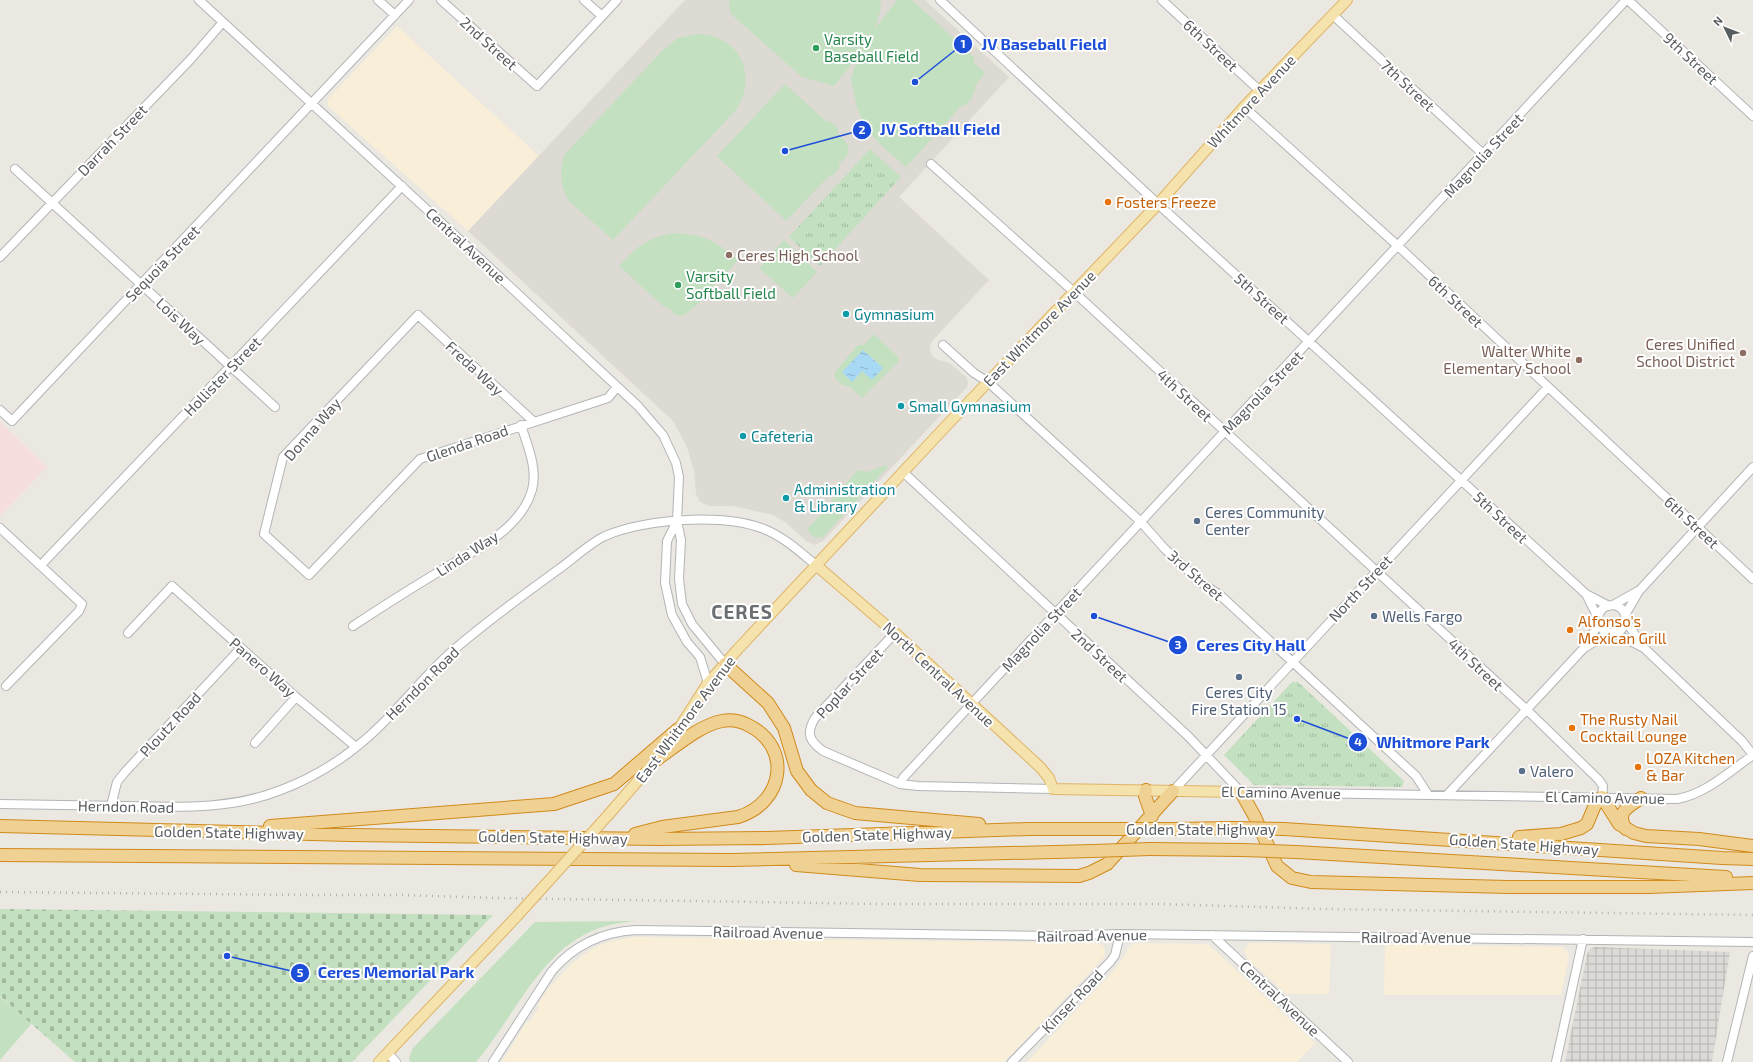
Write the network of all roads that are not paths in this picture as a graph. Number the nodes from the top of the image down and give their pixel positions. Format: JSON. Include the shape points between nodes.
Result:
{"nodes":[{"id":1,"x":199,"y":0,"type":"edge"},
{"id":2,"x":378,"y":0,"type":"edge"},
{"id":3,"x":409,"y":0,"type":"edge"},
{"id":4,"x":442,"y":0,"type":"edge"},
{"id":5,"x":584,"y":0,"type":"edge"},
{"id":6,"x":617,"y":0,"type":"edge"},
{"id":7,"x":940,"y":0,"type":"edge"},
{"id":8,"x":1162,"y":0,"type":"edge"},
{"id":9,"x":1346,"y":0,"type":"edge"},
{"id":10,"x":1627,"y":0,"type":"edge"},
{"id":11,"x":1333,"y":15,"type":"junction"},
{"id":12,"x":395,"y":16,"type":"junction"},
{"id":13,"x":602,"y":16,"type":"junction"},
{"id":14,"x":223,"y":22,"type":"junction"},
{"id":15,"x":1260,"y":91,"type":"junction"},
{"id":16,"x":312,"y":104,"type":"junction"},
{"id":17,"x":1244,"y":107,"type":"junction"},
{"id":18,"x":1753,"y":116,"type":"edge"},
{"id":19,"x":1483,"y":154,"type":"junction"},
{"id":20,"x":930,"y":164,"type":"dead end"},
{"id":21,"x":15,"y":169,"type":"dead end"},
{"id":22,"x":402,"y":186,"type":"junction"},
{"id":23,"x":52,"y":202,"type":"junction"},
{"id":24,"x":1158,"y":204,"type":"junction"},
{"id":25,"x":1398,"y":246,"type":"junction"},
{"id":26,"x":0,"y":256,"type":"edge"},
{"id":27,"x":141,"y":285,"type":"junction"},
{"id":28,"x":1074,"y":292,"type":"junction"},
{"id":29,"x":418,"y":315,"type":"joint"},
{"id":30,"x":1310,"y":341,"type":"junction"},
{"id":31,"x":943,"y":345,"type":"dead end"},
{"id":32,"x":231,"y":367,"type":"junction"},
{"id":33,"x":988,"y":382,"type":"junction"},
{"id":34,"x":617,"y":386,"type":"junction"},
{"id":35,"x":1548,"y":387,"type":"junction"},
{"id":36,"x":275,"y":408,"type":"dead end"},
{"id":37,"x":0,"y":410,"type":"edge"},
{"id":38,"x":533,"y":421,"type":"junction"},
{"id":39,"x":521,"y":425,"type":"junction"},
{"id":40,"x":1224,"y":431,"type":"junction"},
{"id":41,"x":1753,"y":467,"type":"edge"},
{"id":42,"x":903,"y":472,"type":"junction"},
{"id":43,"x":1462,"y":480,"type":"junction"},
{"id":44,"x":677,"y":521,"type":"junction"},
{"id":45,"x":1140,"y":521,"type":"junction"},
{"id":46,"x":1698,"y":527,"type":"junction"},
{"id":47,"x":0,"y":528,"type":"edge"},
{"id":48,"x":41,"y":565,"type":"junction"},
{"id":49,"x":817,"y":566,"type":"junction"},
{"id":50,"x":1376,"y":570,"type":"junction"},
{"id":51,"x":309,"y":575,"type":"joint"},
{"id":52,"x":1753,"y":579,"type":"edge"},
{"id":53,"x":1638,"y":591,"type":"junction"},
{"id":54,"x":1586,"y":594,"type":"junction"},
{"id":55,"x":1611,"y":605,"type":"junction"},
{"id":56,"x":1055,"y":613,"type":"junction"},
{"id":57,"x":1625,"y":618,"type":"junction"},
{"id":58,"x":1598,"y":621,"type":"junction"},
{"id":59,"x":353,"y":626,"type":"dead end"},
{"id":60,"x":128,"y":633,"type":"dead end"},
{"id":61,"x":895,"y":633,"type":"junction"},
{"id":62,"x":1611,"y":633,"type":"junction"},
{"id":63,"x":1643,"y":647,"type":"junction"},
{"id":64,"x":241,"y":648,"type":"junction"},
{"id":65,"x":1584,"y":648,"type":"junction"},
{"id":66,"x":1292,"y":661,"type":"junction"},
{"id":67,"x":725,"y":664,"type":"junction"},
{"id":68,"x":708,"y":683,"type":"junction"},
{"id":69,"x":6,"y":686,"type":"dead end"},
{"id":70,"x":296,"y":697,"type":"junction"},
{"id":71,"x":971,"y":704,"type":"junction"},
{"id":72,"x":1527,"y":710,"type":"junction"},
{"id":73,"x":678,"y":729,"type":"junction"},
{"id":74,"x":810,"y":737,"type":"joint"},
{"id":75,"x":254,"y":742,"type":"dead end"},
{"id":76,"x":356,"y":747,"type":"junction"},
{"id":77,"x":1206,"y":755,"type":"junction"},
{"id":78,"x":1753,"y":755,"type":"edge"},
{"id":79,"x":656,"y":760,"type":"junction"},
{"id":80,"x":900,"y":784,"type":"junction"},
{"id":81,"x":1053,"y":789,"type":"junction"},
{"id":82,"x":1146,"y":790,"type":"junction"},
{"id":83,"x":1173,"y":791,"type":"junction"},
{"id":84,"x":1240,"y":792,"type":"junction"},
{"id":85,"x":1427,"y":793,"type":"junction"},
{"id":86,"x":1447,"y":795,"type":"junction"},
{"id":87,"x":1602,"y":797,"type":"junction"},
{"id":88,"x":1641,"y":798,"type":"junction"},
{"id":89,"x":0,"y":804,"type":"edge"},
{"id":90,"x":111,"y":806,"type":"junction"},
{"id":91,"x":1152,"y":816,"type":"junction"},
{"id":92,"x":0,"y":826,"type":"edge"},
{"id":93,"x":1028,"y":829,"type":"junction"},
{"id":94,"x":1627,"y":830,"type":"junction"},
{"id":95,"x":203,"y":831,"type":"junction"},
{"id":96,"x":620,"y":838,"type":"junction"},
{"id":97,"x":1450,"y":839,"type":"junction"},
{"id":98,"x":1753,"y":846,"type":"edge"},
{"id":99,"x":0,"y":854,"type":"edge"},
{"id":100,"x":1753,"y":858,"type":"edge"},
{"id":101,"x":731,"y":860,"type":"junction"},
{"id":102,"x":1753,"y":879,"type":"edge"},
{"id":103,"x":1753,"y":884,"type":"edge"},
{"id":104,"x":1120,"y":934,"type":"junction"},
{"id":105,"x":1212,"y":935,"type":"junction"},
{"id":106,"x":1583,"y":939,"type":"junction"},
{"id":107,"x":1753,"y":942,"type":"edge"},
{"id":108,"x":1753,"y":956,"type":"edge"},
{"id":109,"x":388,"y":1053,"type":"junction"},
{"id":110,"x":379,"y":1062,"type":"edge"},
{"id":111,"x":396,"y":1062,"type":"edge"},
{"id":112,"x":493,"y":1062,"type":"edge"},
{"id":113,"x":1012,"y":1062,"type":"edge"},
{"id":114,"x":1348,"y":1062,"type":"edge"},
{"id":115,"x":1556,"y":1062,"type":"edge"},
{"id":116,"x":1727,"y":1062,"type":"edge"}],
"edges":[{"from":1,"to":14,"type":"street","name":"Central Avenue"},
{"from":2,"to":12,"type":"street"},
{"from":3,"to":12,"type":"street","name":"Sequoia Street"},
{"from":4,"to":13,"type":"street","name":"2nd Street","via":[[537,86]]},
{"from":5,"to":13,"type":"street"},
{"from":6,"to":13,"type":"street"},
{"from":7,"to":24,"type":"street","name":"5th Street"},
{"from":8,"to":15,"type":"street","name":"6th Street"},
{"from":9,"to":11,"type":"main road","name":"Whitmore Avenue"},
{"from":10,"to":18,"type":"street","name":"9th Street"},
{"from":10,"to":19,"type":"street","name":"Magnolia Street"},
{"from":11,"to":15,"type":"main road","name":"Whitmore Avenue"},
{"from":11,"to":19,"type":"street","name":"7th Street"},
{"from":12,"to":16,"type":"street","name":"Sequoia Street"},
{"from":14,"to":16,"type":"street","name":"Central Avenue"},
{"from":14,"to":23,"type":"street","name":"Darrah Street","via":[[190,60]]},
{"from":15,"to":17,"type":"main road","name":"Whitmore Avenue"},
{"from":16,"to":22,"type":"street","name":"Central Avenue"},
{"from":16,"to":27,"type":"street","name":"Sequoia Street"},
{"from":17,"to":24,"type":"main road","name":"Whitmore Avenue"},
{"from":17,"to":25,"type":"street","name":"6th Street"},
{"from":19,"to":25,"type":"street","name":"Magnolia Street"},
{"from":20,"to":28,"type":"street","name":"4th Street"},
{"from":21,"to":23,"type":"street","name":"Lois Way"},
{"from":22,"to":32,"type":"street","name":"Hollister Street"},
{"from":22,"to":34,"type":"street","name":"Central Avenue"},
{"from":23,"to":26,"type":"street","name":"Darrah Street"},
{"from":23,"to":27,"type":"street","name":"Lois Way"},
{"from":24,"to":28,"type":"main road","name":"East Whitmore Avenue"},
{"from":24,"to":30,"type":"street","name":"5th Street"},
{"from":25,"to":30,"type":"street","name":"Magnolia Street"},
{"from":25,"to":35,"type":"street","name":"6th Street"},
{"from":27,"to":32,"type":"street","name":"Lois Way"},
{"from":27,"to":37,"type":"street","name":"Sequoia Street","via":[[12,421]]},
{"from":28,"to":33,"type":"main road","name":"East Whitmore Avenue"},
{"from":28,"to":40,"type":"street","name":"4th Street"},
{"from":29,"to":38,"type":"street","name":"Freda Way"},
{"from":29,"to":51,"type":"street","name":"Donna Way","via":[[283,457],[264,534]]},
{"from":30,"to":40,"type":"street","name":"Magnolia Street"},
{"from":30,"to":43,"type":"street","name":"5th Street"},
{"from":31,"to":33,"type":"street","name":"3rd Street"},
{"from":32,"to":36,"type":"street","name":"Lois Way"},
{"from":32,"to":48,"type":"street","name":"Hollister Street"},
{"from":33,"to":42,"type":"main road","name":"East Whitmore Avenue"},
{"from":33,"to":45,"type":"street","name":"3rd Street"},
{"from":34,"to":38,"type":"street","name":"Glenda Road","via":[[608,398]]},
{"from":34,"to":44,"type":"street","name":"Central Avenue","via":[[657,427],[670,449],[679,477]]},
{"from":35,"to":43,"type":"street","name":"North Street"},
{"from":35,"to":46,"type":"street","name":"6th Street"},
{"from":38,"to":39,"type":"street","name":"Glenda Road"},
{"from":39,"to":51,"type":"street","name":"Glenda Road","via":[[420,459]]},
{"from":39,"to":59,"type":"street","name":"Linda Way","via":[[532,464],[533,480],[528,500],[520,512],[491,542],[434,574]]},
{"from":40,"to":45,"type":"street","name":"Magnolia Street"},
{"from":40,"to":50,"type":"street","name":"4th Street"},
{"from":41,"to":46,"type":"street"},
{"from":42,"to":49,"type":"main road","name":"East Whitmore Avenue"},
{"from":42,"to":56,"type":"street","name":"2nd Street"},
{"from":43,"to":50,"type":"street","name":"North Street"},
{"from":43,"to":54,"type":"street","name":"5th Street"},
{"from":44,"to":49,"type":"street","name":"Herndon Road","via":[[716,520],[763,528],[789,543]]},
{"from":44,"to":67,"type":"street","via":[[681,540],[679,579],[682,604],[692,624]]},
{"from":44,"to":68,"type":"street","via":[[667,541],[665,583],[672,615],[687,642],[700,657]]},
{"from":44,"to":76,"type":"street","name":"Herndon Road","via":[[636,525],[602,537],[498,614],[448,655],[382,724]]},
{"from":45,"to":56,"type":"street","name":"Magnolia Street"},
{"from":45,"to":66,"type":"street","name":"3rd Street","via":[[1200,582],[1220,596]]},
{"from":46,"to":52,"type":"street","name":"6th Street"},
{"from":46,"to":53,"type":"street"},
{"from":47,"to":48,"type":"street"},
{"from":48,"to":69,"type":"street","via":[[82,604],[79,611]]},
{"from":49,"to":61,"type":"main road","name":"North Central Avenue"},
{"from":49,"to":67,"type":"main road","name":"East Whitmore Avenue"},
{"from":50,"to":66,"type":"street","name":"North Street"},
{"from":50,"to":72,"type":"street","name":"4th Street"},
{"from":53,"to":55,"type":"street"},
{"from":53,"to":57,"type":"street"},
{"from":54,"to":55,"type":"street","name":"5th Street"},
{"from":54,"to":58,"type":"street","name":"5th Street"},
{"from":55,"to":57,"type":"street","via":[[1619,607]]},
{"from":55,"to":58,"type":"street","via":[[1600,612]]},
{"from":56,"to":71,"type":"street","name":"Magnolia Street"},
{"from":56,"to":77,"type":"street","name":"2nd Street"},
{"from":57,"to":62,"type":"street","via":[[1622,628]]},
{"from":57,"to":63,"type":"street"},
{"from":58,"to":62,"type":"street","via":[[1603,631]]},
{"from":58,"to":65,"type":"street"},
{"from":60,"to":64,"type":"street","name":"Panero Way","via":[[172,586]]},
{"from":61,"to":71,"type":"main road","name":"North Central Avenue"},
{"from":61,"to":74,"type":"street","name":"Poplar Street","via":[[815,718],[810,726]]},
{"from":62,"to":63,"type":"street"},
{"from":62,"to":65,"type":"street"},
{"from":63,"to":78,"type":"street","via":[[1742,741]]},
{"from":64,"to":70,"type":"street","name":"Panero Way"},
{"from":64,"to":90,"type":"street","name":"Ploutz Road","via":[[125,772],[117,782]]},
{"from":65,"to":72,"type":"street"},
{"from":66,"to":77,"type":"street","name":"North Street"},
{"from":66,"to":85,"type":"street","name":"3rd Street","via":[[1416,776]]},
{"from":67,"to":68,"type":"main road","name":"East Whitmore Avenue"},
{"from":67,"to":93,"type":"highway","via":[[768,703],[784,728],[797,771],[811,790],[827,803],[855,813]]},
{"from":68,"to":73,"type":"main road","name":"East Whitmore Avenue"},
{"from":70,"to":75,"type":"street"},
{"from":70,"to":76,"type":"street","name":"Panero Way"},
{"from":71,"to":80,"type":"street","name":"Magnolia Street"},
{"from":71,"to":81,"type":"main road","name":"North Central Avenue","via":[[1042,768]]},
{"from":72,"to":86,"type":"street"},
{"from":72,"to":87,"type":"street","name":"4th Street","via":[[1599,780],[1603,786]]},
{"from":73,"to":79,"type":"main road","name":"East Whitmore Avenue"},
{"from":73,"to":95,"type":"highway","via":[[614,784],[554,804]]},
{"from":74,"to":80,"type":"street","name":"El Camino Avenue","via":[[813,744],[823,751]]},
{"from":76,"to":90,"type":"street","name":"Herndon Road","via":[[312,776],[255,799],[202,807]]},
{"from":77,"to":83,"type":"street","name":"North Street"},
{"from":77,"to":84,"type":"street","name":"2nd Street"},
{"from":78,"to":88,"type":"street","name":"El Camino Avenue","via":[[1694,794],[1677,798]]},
{"from":79,"to":96,"type":"highway","via":[[708,726],[731,719],[759,730],[774,750],[778,765],[771,793],[765,802],[748,814],[662,827]]},
{"from":79,"to":109,"type":"main road","name":"East Whitmore Avenue","bridge":true,"via":[[517,916]]},
{"from":80,"to":81,"type":"street","name":"El Camino Avenue"},
{"from":81,"to":82,"type":"main road","name":"El Camino Avenue"},
{"from":82,"to":83,"type":"main road","name":"El Camino Avenue"},
{"from":82,"to":91,"type":"highway","via":[[1145,796]]},
{"from":83,"to":84,"type":"main road","name":"El Camino Avenue"},
{"from":83,"to":91,"type":"highway"},
{"from":84,"to":85,"type":"street","name":"El Camino Avenue"},
{"from":84,"to":103,"type":"highway","via":[[1255,817],[1277,866],[1292,878],[1311,882],[1508,887]]},
{"from":85,"to":86,"type":"street","name":"El Camino Avenue"},
{"from":86,"to":87,"type":"street","name":"El Camino Avenue"},
{"from":87,"to":88,"type":"street","name":"El Camino Avenue"},
{"from":87,"to":94,"type":"highway","via":[[1615,819]]},
{"from":87,"to":97,"type":"highway","via":[[1595,805],[1587,824],[1570,832],[1548,836]]},
{"from":88,"to":94,"type":"highway","via":[[1623,812],[1621,818]]},
{"from":89,"to":90,"type":"street","name":"Herndon Road"},
{"from":91,"to":101,"type":"highway","via":[[1107,864],[1079,876],[920,875]]},
{"from":92,"to":95,"type":"highway","name":"Golden State Highway"},
{"from":93,"to":96,"type":"highway","name":"Golden State Highway","via":[[767,838]]},
{"from":93,"to":97,"type":"highway","name":"Golden State Highway","bridge":true,"via":[[1284,829]]},
{"from":94,"to":98,"type":"highway","via":[[1646,836]]},
{"from":95,"to":96,"type":"highway","name":"Golden State Highway"},
{"from":97,"to":100,"type":"highway","name":"Golden State Highway"},
{"from":99,"to":101,"type":"highway","name":"Golden State Highway"},
{"from":101,"to":102,"type":"highway","name":"Golden State Highway","bridge":true,"via":[[1150,849],[1242,850]]},
{"from":104,"to":105,"type":"street","name":"Railroad Avenue"},
{"from":104,"to":112,"type":"street","name":"Railroad Avenue","via":[[1054,936],[619,931],[588,942],[561,960]]},
{"from":104,"to":113,"type":"street","name":"Kinser Road","via":[[1115,955],[1110,962]]},
{"from":105,"to":106,"type":"street","name":"Railroad Avenue"},
{"from":105,"to":114,"type":"street","name":"Central Avenue"},
{"from":106,"to":107,"type":"street","name":"Railroad Avenue"},
{"from":106,"to":115,"type":"street"},
{"from":108,"to":116,"type":"street"},
{"from":109,"to":110,"type":"main road","name":"East Whitmore Avenue"},
{"from":109,"to":111,"type":"street"}]}
